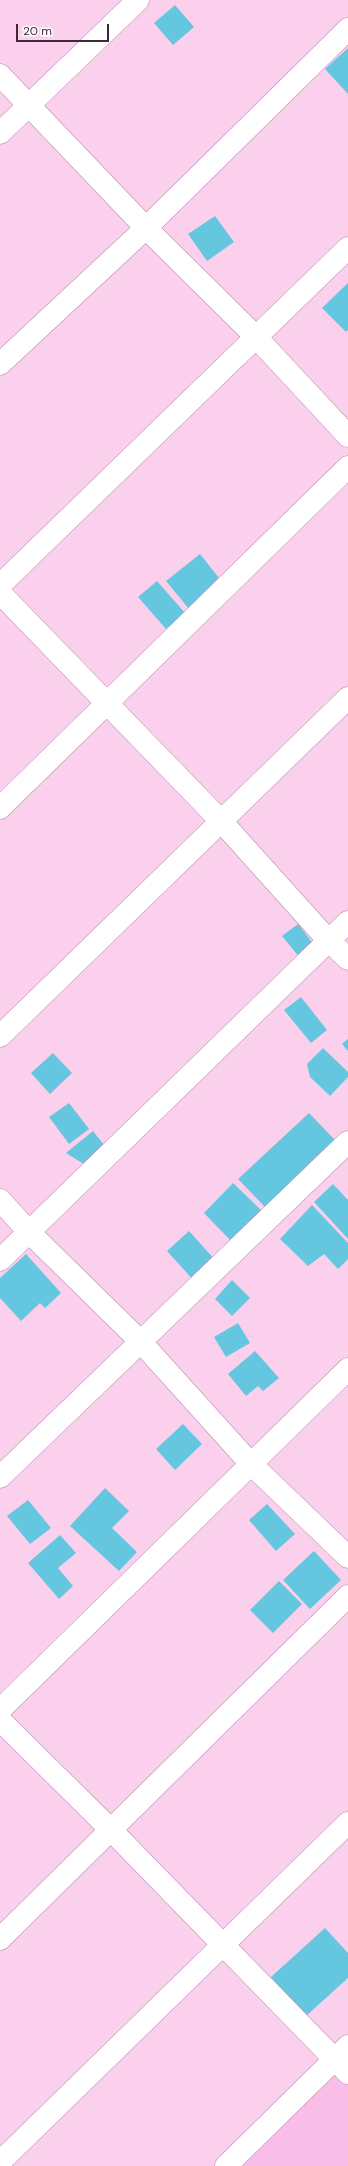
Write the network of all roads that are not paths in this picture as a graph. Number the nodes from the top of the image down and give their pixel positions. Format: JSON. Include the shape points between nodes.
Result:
{"nodes":[{"id":1,"x":138,"y":0,"type":"edge"},
{"id":2,"x":348,"y":29,"type":"edge"},
{"id":3,"x":0,"y":75,"type":"edge"},
{"id":4,"x":29,"y":104,"type":"junction"},
{"id":5,"x":0,"y":133,"type":"edge"},
{"id":6,"x":146,"y":228,"type":"junction"},
{"id":7,"x":348,"y":248,"type":"edge"},
{"id":8,"x":256,"y":337,"type":"junction"},
{"id":9,"x":0,"y":364,"type":"edge"},
{"id":10,"x":348,"y":436,"type":"edge"},
{"id":11,"x":348,"y":467,"type":"edge"},
{"id":12,"x":0,"y":585,"type":"edge"},
{"id":13,"x":0,"y":593,"type":"edge"},
{"id":14,"x":348,"y":698,"type":"edge"},
{"id":15,"x":106,"y":704,"type":"junction"},
{"id":16,"x":0,"y":808,"type":"edge"},
{"id":17,"x":221,"y":821,"type":"junction"},
{"id":18,"x":348,"y":922,"type":"edge"},
{"id":19,"x":328,"y":940,"type":"junction"},
{"id":20,"x":348,"y":959,"type":"edge"},
{"id":21,"x":0,"y":1036,"type":"edge"},
{"id":22,"x":348,"y":1142,"type":"edge"},
{"id":23,"x":0,"y":1200,"type":"edge"},
{"id":24,"x":29,"y":1232,"type":"junction"},
{"id":25,"x":0,"y":1260,"type":"edge"},
{"id":26,"x":140,"y":1341,"type":"junction"},
{"id":27,"x":348,"y":1369,"type":"edge"},
{"id":28,"x":252,"y":1464,"type":"junction"},
{"id":29,"x":0,"y":1477,"type":"edge"},
{"id":30,"x":348,"y":1557,"type":"edge"},
{"id":31,"x":348,"y":1596,"type":"edge"},
{"id":32,"x":0,"y":1710,"type":"edge"},
{"id":33,"x":0,"y":1720,"type":"edge"},
{"id":34,"x":348,"y":1823,"type":"edge"},
{"id":35,"x":111,"y":1830,"type":"junction"},
{"id":36,"x":0,"y":1939,"type":"edge"},
{"id":37,"x":223,"y":1945,"type":"junction"},
{"id":38,"x":344,"y":2060,"type":"edge"},
{"id":39,"x":0,"y":2162,"type":"edge"},
{"id":40,"x":226,"y":2166,"type":"edge"}],
"edges":[{"from":1,"to":4,"type":"street"},
{"from":2,"to":6,"type":"street"},
{"from":3,"to":4,"type":"street"},
{"from":4,"to":5,"type":"street"},
{"from":4,"to":6,"type":"street"},
{"from":6,"to":8,"type":"street"},
{"from":6,"to":9,"type":"street"},
{"from":7,"to":8,"type":"street"},
{"from":8,"to":10,"type":"street"},
{"from":8,"to":12,"type":"street"},
{"from":11,"to":15,"type":"street"},
{"from":13,"to":15,"type":"street"},
{"from":14,"to":17,"type":"street"},
{"from":15,"to":16,"type":"street"},
{"from":15,"to":17,"type":"street"},
{"from":17,"to":19,"type":"street"},
{"from":17,"to":21,"type":"street"},
{"from":18,"to":19,"type":"street"},
{"from":19,"to":20,"type":"street"},
{"from":19,"to":24,"type":"street"},
{"from":22,"to":26,"type":"street"},
{"from":23,"to":24,"type":"street"},
{"from":24,"to":25,"type":"street"},
{"from":24,"to":26,"type":"street"},
{"from":26,"to":28,"type":"street"},
{"from":26,"to":29,"type":"street"},
{"from":27,"to":28,"type":"street"},
{"from":28,"to":30,"type":"street"},
{"from":28,"to":32,"type":"street"},
{"from":31,"to":35,"type":"street"},
{"from":33,"to":35,"type":"street"},
{"from":34,"to":37,"type":"street"},
{"from":35,"to":36,"type":"street"},
{"from":35,"to":37,"type":"street"},
{"from":37,"to":38,"type":"street"},
{"from":37,"to":39,"type":"street"},
{"from":38,"to":40,"type":"street"}]}
